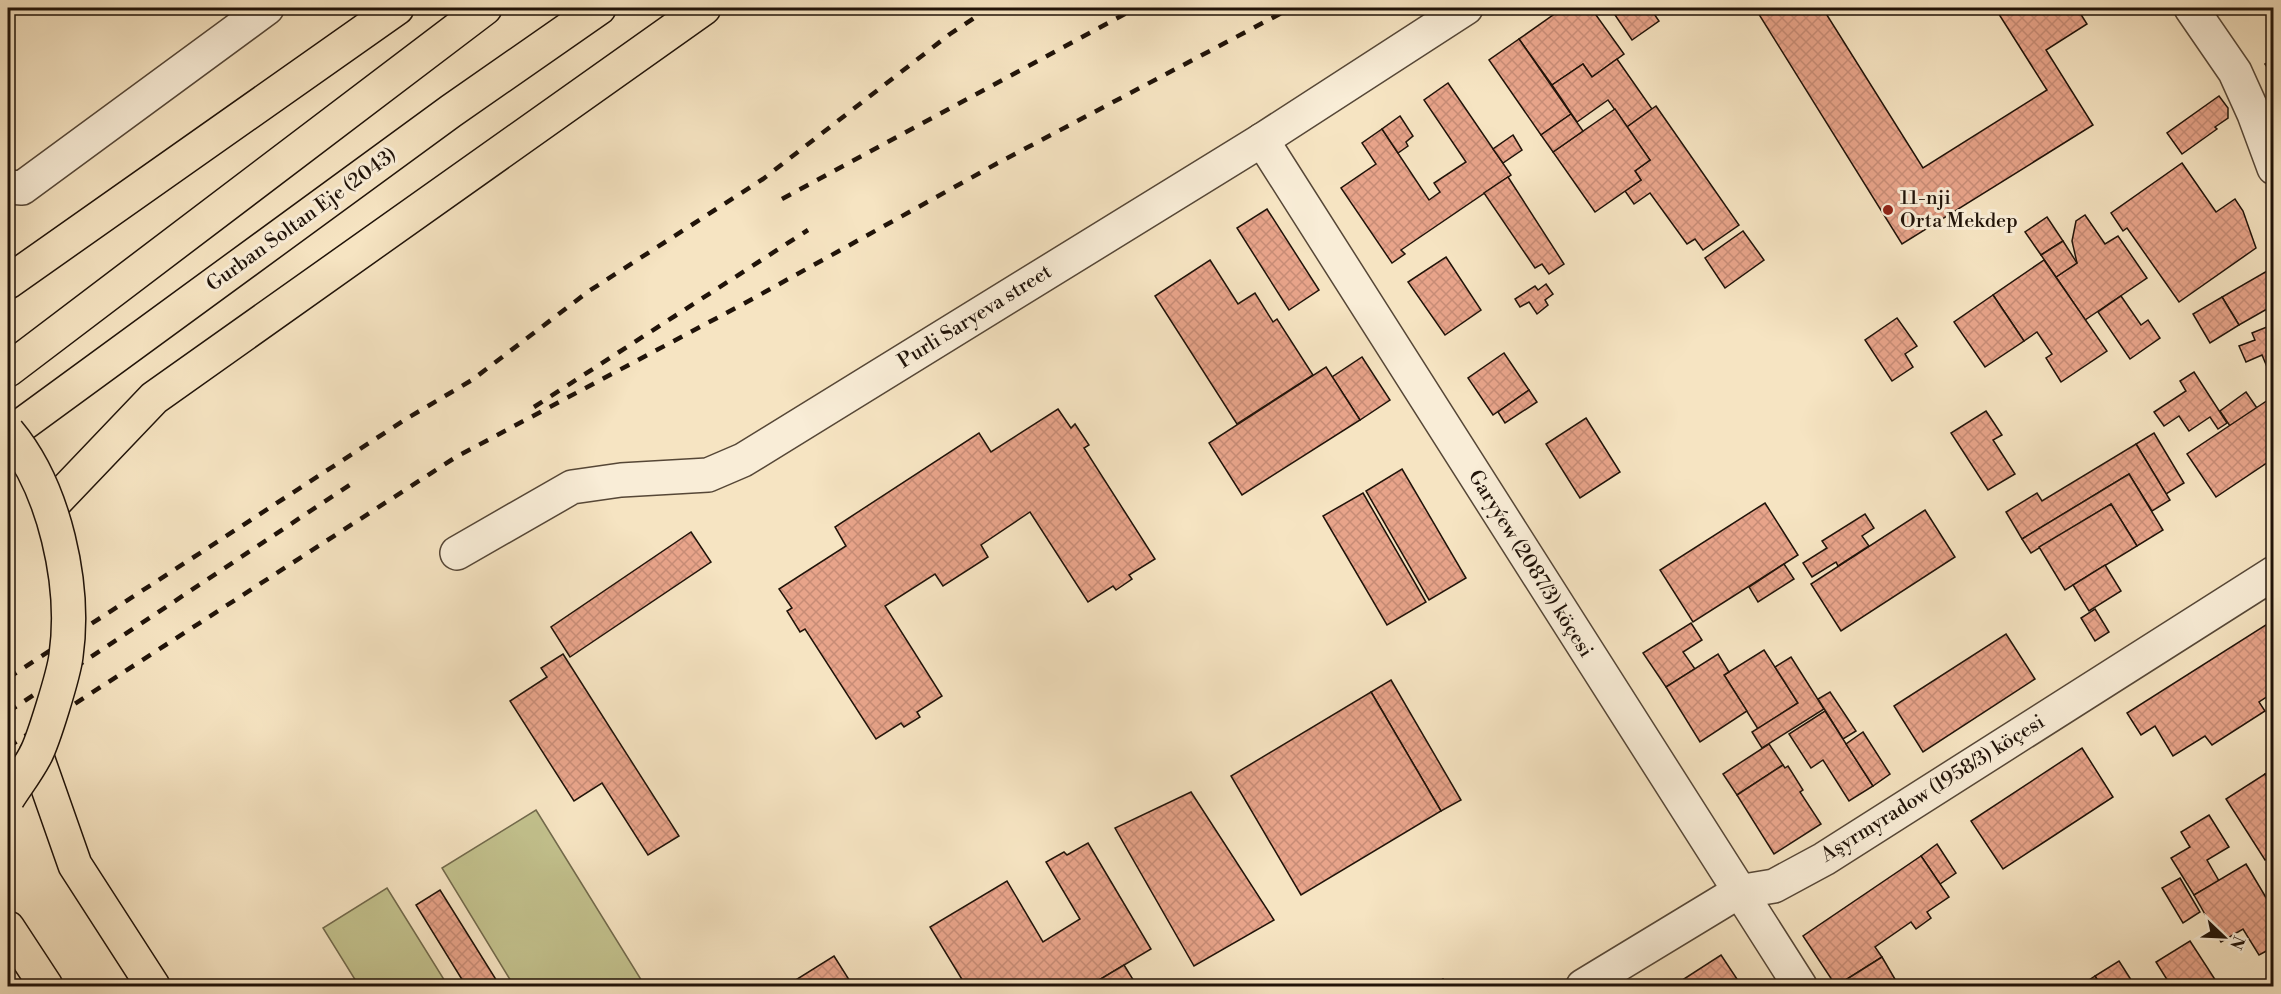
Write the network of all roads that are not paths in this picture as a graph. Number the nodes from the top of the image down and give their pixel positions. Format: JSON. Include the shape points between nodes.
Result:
{"nodes":[{"id":1,"x":267,"y":8,"type":"edge"},
{"id":2,"x":397,"y":8,"type":"edge"},
{"id":3,"x":485,"y":8,"type":"edge"},
{"id":4,"x":599,"y":8,"type":"edge"},
{"id":5,"x":704,"y":8,"type":"edge"},
{"id":6,"x":1466,"y":8,"type":"edge"},
{"id":7,"x":2191,"y":8,"type":"edge"},
{"id":8,"x":1262,"y":140,"type":"junction"},
{"id":9,"x":2274,"y":168,"type":"edge"},
{"id":10,"x":8,"y":187,"type":"edge"},
{"id":11,"x":8,"y":282,"type":"edge"},
{"id":12,"x":8,"y":370,"type":"edge"},
{"id":13,"x":8,"y":434,"type":"edge"},
{"id":14,"x":50,"y":507,"type":"junction"},
{"id":15,"x":457,"y":554,"type":"dead end"},
{"id":16,"x":2274,"y":573,"type":"edge"},
{"id":17,"x":36,"y":754,"type":"junction"},
{"id":18,"x":8,"y":798,"type":"edge"},
{"id":19,"x":1738,"y":892,"type":"junction"},
{"id":20,"x":8,"y":928,"type":"edge"},
{"id":21,"x":46,"y":987,"type":"edge"},
{"id":22,"x":153,"y":987,"type":"edge"},
{"id":23,"x":1583,"y":987,"type":"edge"},
{"id":24,"x":1800,"y":987,"type":"edge"}],
"edges":[{"from":1,"to":10,"type":"street","via":[[22,188]]},
{"from":2,"to":11,"type":"main road"},
{"from":3,"to":12,"type":"main road"},
{"from":4,"to":13,"type":"main road","name":"Gurban Soltan Eje (2043)"},
{"from":5,"to":14,"type":"main road","via":[[154,398]]},
{"from":6,"to":8,"type":"street","name":"Purli Saryeva street"},
{"from":7,"to":9,"type":"street","via":[[2235,72]]},
{"from":8,"to":15,"type":"street","name":"Purli Saryeva street","via":[[743,460],[708,475],[572,487]]},
{"from":8,"to":19,"type":"street","name":"Garyýew (2087/3) köçesi"},
{"from":13,"to":14,"type":"main road","bridge":true,"via":[[18,444]]},
{"from":14,"to":17,"type":"main road","bridge":true,"via":[[67,581],[66,657]]},
{"from":16,"to":19,"type":"street","name":"Aşyrmyradow (1958/3) köçesi","via":[[1824,859],[1774,886]]},
{"from":17,"to":18,"type":"main road","bridge":true},
{"from":17,"to":22,"type":"main road","via":[[75,865]]},
{"from":19,"to":23,"type":"street","name":"Aşyrmyradow (1958/3) köçesi"},
{"from":19,"to":24,"type":"street","name":"Garyýew (2087/3) köçesi"},
{"from":20,"to":21,"type":"main road"}]}
